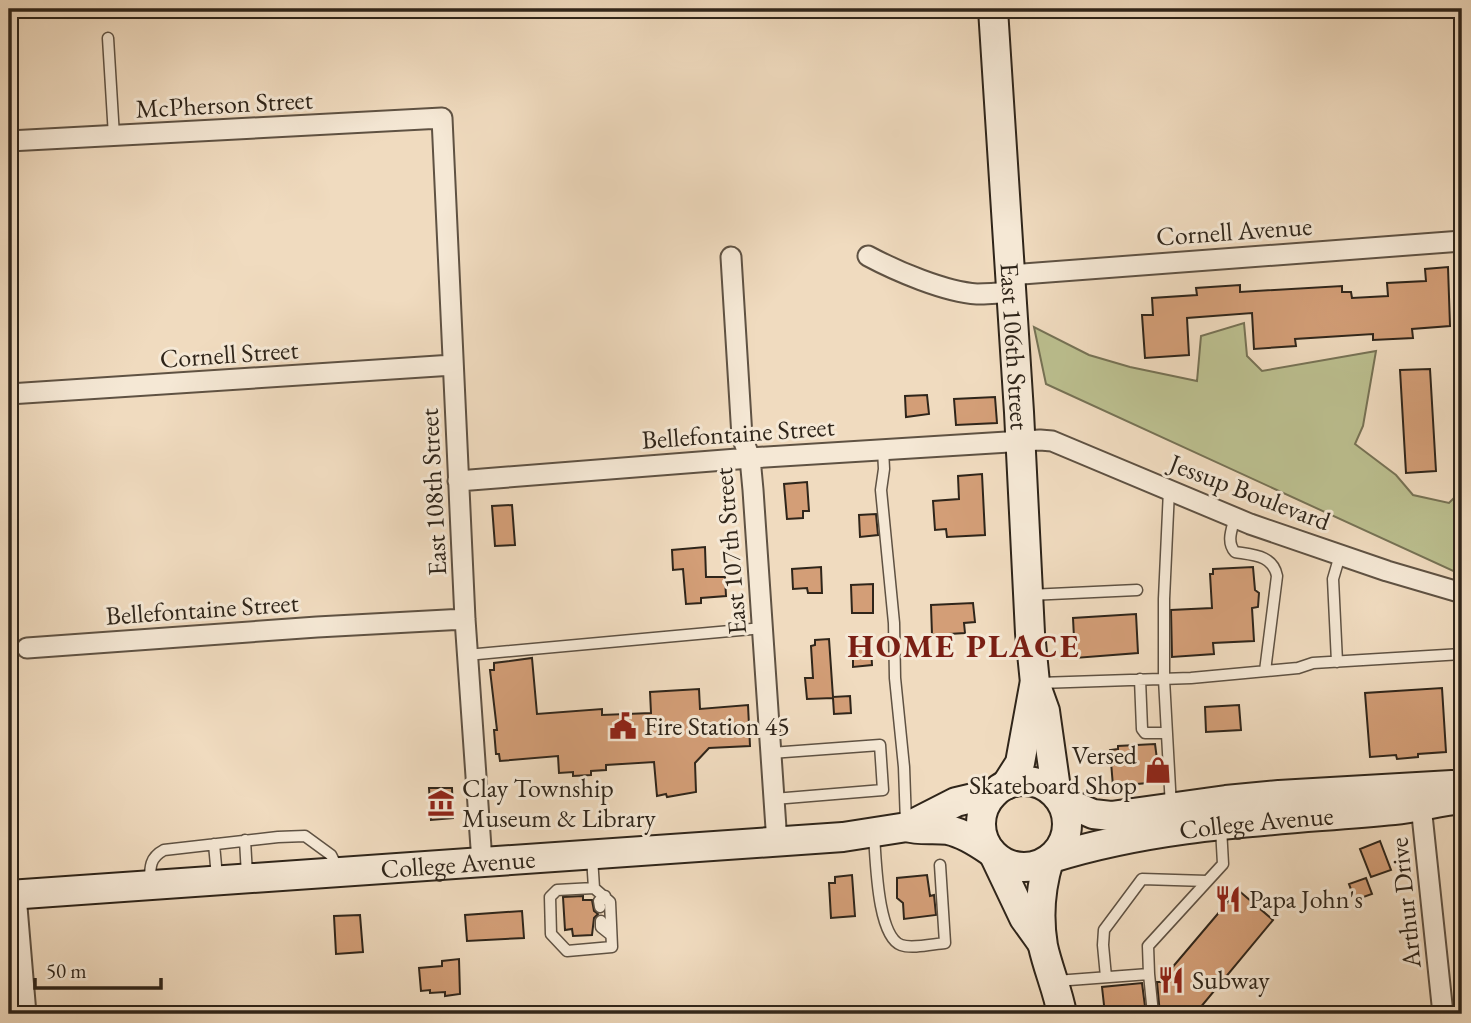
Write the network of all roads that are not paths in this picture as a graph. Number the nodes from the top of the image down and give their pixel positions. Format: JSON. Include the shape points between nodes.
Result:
{"nodes":[{"id":1,"x":993,"y":9,"type":"edge"},
{"id":2,"x":108,"y":38,"type":"dead end"},
{"id":3,"x":442,"y":118,"type":"joint"},
{"id":4,"x":114,"y":136,"type":"junction"},
{"id":5,"x":9,"y":141,"type":"edge"},
{"id":6,"x":1462,"y":241,"type":"edge"},
{"id":7,"x":868,"y":256,"type":"dead end"},
{"id":8,"x":730,"y":257,"type":"dead end"},
{"id":9,"x":1010,"y":284,"type":"junction"},
{"id":10,"x":453,"y":365,"type":"junction"},
{"id":11,"x":9,"y":394,"type":"edge"},
{"id":12,"x":1021,"y":441,"type":"junction"},
{"id":13,"x":883,"y":449,"type":"junction"},
{"id":14,"x":750,"y":458,"type":"junction"},
{"id":15,"x":458,"y":481,"type":"junction"},
{"id":16,"x":1169,"y":489,"type":"junction"},
{"id":17,"x":1235,"y":517,"type":"junction"},
{"id":18,"x":1340,"y":555,"type":"junction"},
{"id":19,"x":1137,"y":590,"type":"dead end"},
{"id":20,"x":1462,"y":593,"type":"edge"},
{"id":21,"x":1028,"y":595,"type":"junction"},
{"id":22,"x":465,"y":619,"type":"junction"},
{"id":23,"x":763,"y":628,"type":"junction"},
{"id":24,"x":27,"y":648,"type":"dead end"},
{"id":25,"x":1462,"y":654,"type":"edge"},
{"id":26,"x":467,"y":655,"type":"junction"},
{"id":27,"x":1337,"y":662,"type":"junction"},
{"id":28,"x":1265,"y":671,"type":"junction"},
{"id":29,"x":1164,"y":679,"type":"junction"},
{"id":30,"x":1140,"y":680,"type":"junction"},
{"id":31,"x":1035,"y":683,"type":"junction"},
{"id":32,"x":1165,"y":733,"type":"junction"},
{"id":33,"x":771,"y":753,"type":"junction"},
{"id":34,"x":1462,"y":784,"type":"edge"},
{"id":35,"x":1000,"y":789,"type":"junction"},
{"id":36,"x":1420,"y":796,"type":"junction"},
{"id":37,"x":1059,"y":798,"type":"junction"},
{"id":38,"x":774,"y":799,"type":"junction"},
{"id":39,"x":1462,"y":799,"type":"edge"},
{"id":40,"x":1171,"y":807,"type":"junction"},
{"id":41,"x":1221,"y":824,"type":"junction"},
{"id":42,"x":906,"y":827,"type":"junction"},
{"id":43,"x":874,"y":832,"type":"junction"},
{"id":44,"x":245,"y":840,"type":"junction"},
{"id":45,"x":777,"y":842,"type":"junction"},
{"id":46,"x":214,"y":844,"type":"junction"},
{"id":47,"x":592,"y":854,"type":"junction"},
{"id":48,"x":992,"y":854,"type":"junction"},
{"id":49,"x":1051,"y":859,"type":"junction"},
{"id":50,"x":482,"y":862,"type":"junction"},
{"id":51,"x":940,"y":865,"type":"dead end"},
{"id":52,"x":340,"y":872,"type":"junction"},
{"id":53,"x":248,"y":878,"type":"junction"},
{"id":54,"x":217,"y":881,"type":"junction"},
{"id":55,"x":1207,"y":881,"type":"junction"},
{"id":56,"x":150,"y":885,"type":"junction"},
{"id":57,"x":594,"y":888,"type":"junction"},
{"id":58,"x":12,"y":895,"type":"edge"},
{"id":59,"x":605,"y":896,"type":"junction"},
{"id":60,"x":600,"y":907,"type":"dead end"},
{"id":61,"x":601,"y":922,"type":"dead end"},
{"id":62,"x":611,"y":934,"type":"junction"},
{"id":63,"x":1043,"y":945,"type":"junction"},
{"id":64,"x":1149,"y":974,"type":"junction"},
{"id":65,"x":1106,"y":977,"type":"junction"},
{"id":66,"x":1055,"y":981,"type":"junction"},
{"id":67,"x":26,"y":1014,"type":"edge"},
{"id":68,"x":1062,"y":1014,"type":"edge"},
{"id":69,"x":1153,"y":1014,"type":"edge"},
{"id":70,"x":1443,"y":1014,"type":"edge"}],
"edges":[{"from":1,"to":9,"type":"main road","name":"East 106th Street"},
{"from":2,"to":4,"type":"lane"},
{"from":3,"to":4,"type":"street","name":"McPherson Street"},
{"from":3,"to":10,"type":"street","name":"East 108th Street"},
{"from":4,"to":5,"type":"street","name":"McPherson Street"},
{"from":6,"to":9,"type":"street","name":"Cornell Avenue"},
{"from":7,"to":9,"type":"street","via":[[910,276],[977,294]]},
{"from":8,"to":14,"type":"street","name":"East 107th Street","via":[[742,438]]},
{"from":9,"to":12,"type":"main road","name":"East 106th Street"},
{"from":10,"to":11,"type":"street","name":"Cornell Street"},
{"from":10,"to":15,"type":"street","name":"East 108th Street"},
{"from":12,"to":13,"type":"street","name":"Bellefontaine Street"},
{"from":12,"to":16,"type":"street","name":"Jessup Boulevard","via":[[1052,441]]},
{"from":12,"to":21,"type":"main road","name":"East 106th Street"},
{"from":13,"to":14,"type":"street","name":"Bellefontaine Street"},
{"from":13,"to":42,"type":"lane","via":[[881,490]]},
{"from":14,"to":15,"type":"street","name":"Bellefontaine Street"},
{"from":14,"to":23,"type":"street","name":"East 107th Street"},
{"from":15,"to":22,"type":"street","name":"East 108th Street"},
{"from":16,"to":17,"type":"street","name":"Jessup Boulevard"},
{"from":16,"to":29,"type":"lane"},
{"from":17,"to":18,"type":"street","name":"Jessup Boulevard"},
{"from":17,"to":28,"type":"lane","via":[[1232,549],[1263,557],[1276,568]]},
{"from":18,"to":20,"type":"street","name":"Jessup Boulevard"},
{"from":18,"to":27,"type":"lane","via":[[1333,579]]},
{"from":19,"to":21,"type":"lane"},
{"from":21,"to":31,"type":"main road","name":"East 106th Street"},
{"from":22,"to":24,"type":"street","name":"Bellefontaine Street"},
{"from":22,"to":26,"type":"street","name":"East 108th Street"},
{"from":23,"to":26,"type":"lane"},
{"from":23,"to":33,"type":"street","name":"East 107th Street"},
{"from":25,"to":27,"type":"lane"},
{"from":26,"to":50,"type":"street","name":"East 108th Street"},
{"from":27,"to":28,"type":"lane"},
{"from":28,"to":29,"type":"lane"},
{"from":29,"to":30,"type":"lane"},
{"from":29,"to":32,"type":"lane"},
{"from":30,"to":31,"type":"lane"},
{"from":30,"to":32,"type":"lane","via":[[1142,729]]},
{"from":31,"to":35,"type":"main road","name":"East 106th Street","via":[[1023,754]]},
{"from":31,"to":37,"type":"main road","name":"East 106th Street","via":[[1045,711]]},
{"from":32,"to":40,"type":"lane"},
{"from":33,"to":38,"type":"street","name":"East 107th Street"},
{"from":33,"to":38,"type":"lane","via":[[880,745],[883,790]]},
{"from":34,"to":36,"type":"main road","name":"College Avenue"},
{"from":35,"to":37,"type":"main road","via":[[1030,781]]},
{"from":35,"to":42,"type":"main road","name":"College Avenue","via":[[956,802]]},
{"from":35,"to":48,"type":"main road","via":[[983,809],[981,821],[983,840]]},
{"from":36,"to":39,"type":"main road","name":"College Avenue"},
{"from":36,"to":40,"type":"main road","name":"College Avenue","via":[[1279,795]]},
{"from":36,"to":41,"type":"main road","name":"College Avenue","via":[[1394,810]]},
{"from":36,"to":70,"type":"street","name":"Arthur Drive"},
{"from":37,"to":40,"type":"main road","name":"College Avenue","via":[[1101,816]]},
{"from":37,"to":49,"type":"main road","via":[[1067,831]]},
{"from":38,"to":45,"type":"street","name":"East 107th Street"},
{"from":41,"to":49,"type":"main road","name":"College Avenue","via":[[1108,843]]},
{"from":41,"to":55,"type":"lane","via":[[1223,864]]},
{"from":42,"to":43,"type":"main road","name":"College Avenue"},
{"from":42,"to":48,"type":"main road","name":"College Avenue","via":[[947,830]]},
{"from":43,"to":45,"type":"main road","name":"College Avenue"},
{"from":43,"to":51,"type":"lane","via":[[878,897],[890,933],[902,946],[944,943]]},
{"from":44,"to":46,"type":"lane"},
{"from":44,"to":52,"type":"lane","via":[[305,836],[331,855]]},
{"from":44,"to":53,"type":"lane"},
{"from":45,"to":47,"type":"main road","name":"College Avenue"},
{"from":46,"to":54,"type":"lane"},
{"from":46,"to":56,"type":"lane","via":[[155,855]]},
{"from":47,"to":50,"type":"main road","name":"College Avenue"},
{"from":47,"to":57,"type":"lane"},
{"from":48,"to":49,"type":"main road","via":[[1021,868]]},
{"from":48,"to":63,"type":"main road"},
{"from":49,"to":63,"type":"main road","via":[[1040,895]]},
{"from":50,"to":52,"type":"main road","name":"College Avenue"},
{"from":52,"to":53,"type":"main road","name":"College Avenue"},
{"from":53,"to":54,"type":"main road","name":"College Avenue"},
{"from":54,"to":56,"type":"main road","name":"College Avenue"},
{"from":55,"to":64,"type":"lane","via":[[1148,946]]},
{"from":55,"to":65,"type":"lane","via":[[1142,879],[1104,930]]},
{"from":56,"to":58,"type":"main road","name":"College Avenue"},
{"from":57,"to":59,"type":"lane"},
{"from":57,"to":62,"type":"lane","via":[[553,893],[551,934],[567,951],[612,947]]},
{"from":58,"to":67,"type":"street"},
{"from":59,"to":60,"type":"lane"},
{"from":59,"to":62,"type":"lane","via":[[610,902]]},
{"from":61,"to":62,"type":"lane"},
{"from":63,"to":66,"type":"main road"},
{"from":64,"to":65,"type":"lane"},
{"from":64,"to":69,"type":"lane"},
{"from":65,"to":66,"type":"lane"},
{"from":66,"to":68,"type":"main road"}]}
